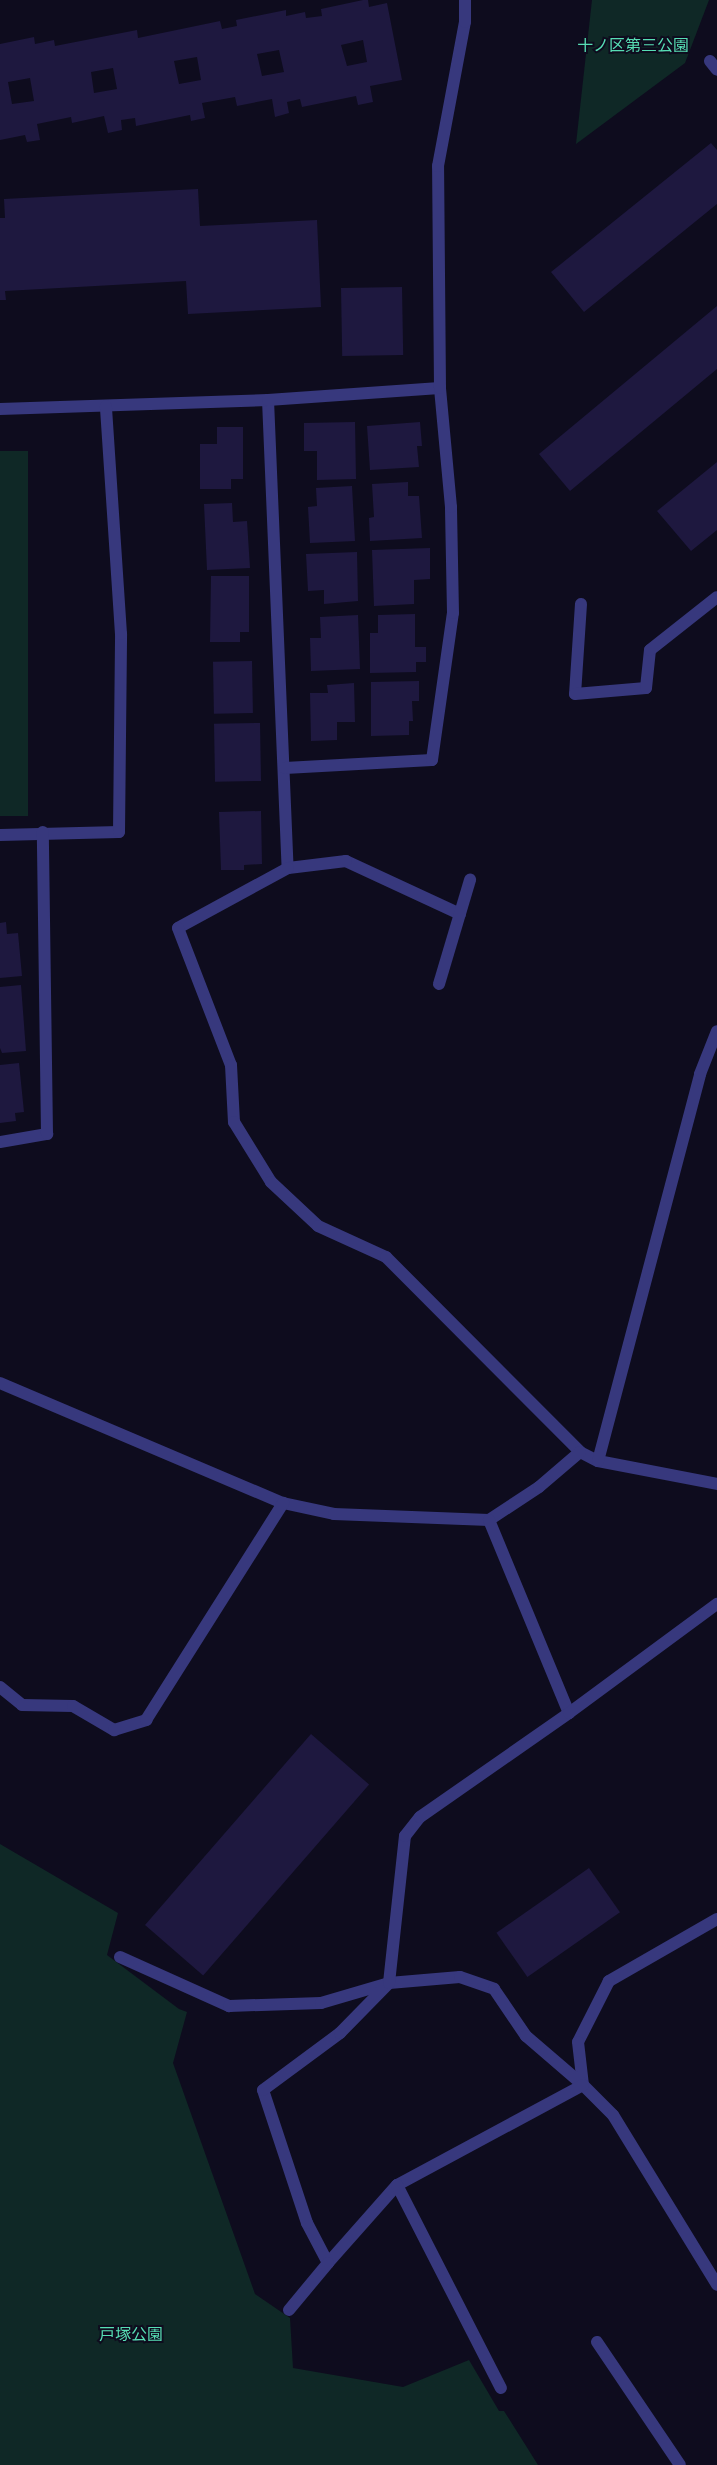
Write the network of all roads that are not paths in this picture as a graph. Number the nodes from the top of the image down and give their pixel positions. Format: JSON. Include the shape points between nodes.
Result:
{"nodes":[{"id":1,"x":464,"y":0,"type":"edge"},
{"id":2,"x":440,"y":388,"type":"junction"},
{"id":3,"x":268,"y":400,"type":"junction"},
{"id":4,"x":106,"y":406,"type":"junction"},
{"id":5,"x":0,"y":409,"type":"edge"},
{"id":6,"x":717,"y":597,"type":"edge"},
{"id":7,"x":581,"y":604,"type":"dead end"},
{"id":8,"x":285,"y":768,"type":"junction"},
{"id":9,"x":43,"y":832,"type":"junction"},
{"id":10,"x":0,"y":835,"type":"edge"},
{"id":11,"x":288,"y":868,"type":"junction"},
{"id":12,"x":470,"y":880,"type":"dead end"},
{"id":13,"x":460,"y":914,"type":"junction"},
{"id":14,"x":439,"y":984,"type":"dead end"},
{"id":15,"x":717,"y":1032,"type":"edge"},
{"id":16,"x":0,"y":1142,"type":"edge"},
{"id":17,"x":0,"y":1382,"type":"edge"},
{"id":18,"x":580,"y":1452,"type":"junction"},
{"id":19,"x":598,"y":1461,"type":"junction"},
{"id":20,"x":717,"y":1484,"type":"edge"},
{"id":21,"x":283,"y":1503,"type":"junction"},
{"id":22,"x":489,"y":1520,"type":"junction"},
{"id":23,"x":717,"y":1604,"type":"edge"},
{"id":24,"x":0,"y":1687,"type":"edge"},
{"id":25,"x":569,"y":1714,"type":"junction"},
{"id":26,"x":717,"y":1919,"type":"edge"},
{"id":27,"x":120,"y":1957,"type":"dead end"},
{"id":28,"x":389,"y":1983,"type":"junction"},
{"id":29,"x":584,"y":2085,"type":"junction"},
{"id":30,"x":397,"y":2185,"type":"junction"},
{"id":31,"x":328,"y":2263,"type":"junction"},
{"id":32,"x":717,"y":2285,"type":"edge"},
{"id":33,"x":289,"y":2310,"type":"dead end"},
{"id":34,"x":597,"y":2342,"type":"dead end"},
{"id":35,"x":501,"y":2388,"type":"dead end"},
{"id":36,"x":680,"y":2465,"type":"edge"}],
"edges":[{"from":1,"to":2,"type":"street","via":[[465,22],[438,166]]},
{"from":2,"to":3,"type":"street"},
{"from":2,"to":8,"type":"street","via":[[451,507],[453,613],[432,760]]},
{"from":3,"to":4,"type":"street"},
{"from":3,"to":8,"type":"street"},
{"from":4,"to":5,"type":"street"},
{"from":4,"to":9,"type":"street","via":[[121,634],[119,832]]},
{"from":6,"to":7,"type":"street","via":[[650,650],[646,688],[575,694]]},
{"from":8,"to":11,"type":"street"},
{"from":9,"to":10,"type":"street"},
{"from":9,"to":16,"type":"street","via":[[47,1134]]},
{"from":11,"to":13,"type":"street","via":[[346,861]]},
{"from":11,"to":18,"type":"street","via":[[178,928],[231,1065],[234,1122],[271,1182],[318,1226],[386,1256]]},
{"from":12,"to":13,"type":"street"},
{"from":13,"to":14,"type":"street"},
{"from":15,"to":19,"type":"street","via":[[700,1074]]},
{"from":17,"to":21,"type":"street"},
{"from":18,"to":19,"type":"street"},
{"from":18,"to":22,"type":"street","via":[[539,1487]]},
{"from":19,"to":20,"type":"street"},
{"from":21,"to":22,"type":"street","via":[[334,1514]]},
{"from":21,"to":24,"type":"street","via":[[146,1720],[114,1730],[73,1706],[22,1705]]},
{"from":22,"to":25,"type":"street"},
{"from":23,"to":25,"type":"street"},
{"from":25,"to":28,"type":"street","via":[[420,1817],[404,1836]]},
{"from":26,"to":29,"type":"street","via":[[609,1982],[578,2042]]},
{"from":27,"to":28,"type":"street","via":[[229,2006],[321,2003]]},
{"from":28,"to":29,"type":"street","via":[[460,1977],[494,1989],[526,2036]]},
{"from":28,"to":31,"type":"street","via":[[340,2033],[263,2090],[307,2223]]},
{"from":29,"to":30,"type":"street"},
{"from":29,"to":32,"type":"street","via":[[613,2115]]},
{"from":30,"to":31,"type":"street"},
{"from":30,"to":35,"type":"street"},
{"from":31,"to":33,"type":"street"},
{"from":34,"to":36,"type":"street"}]}
